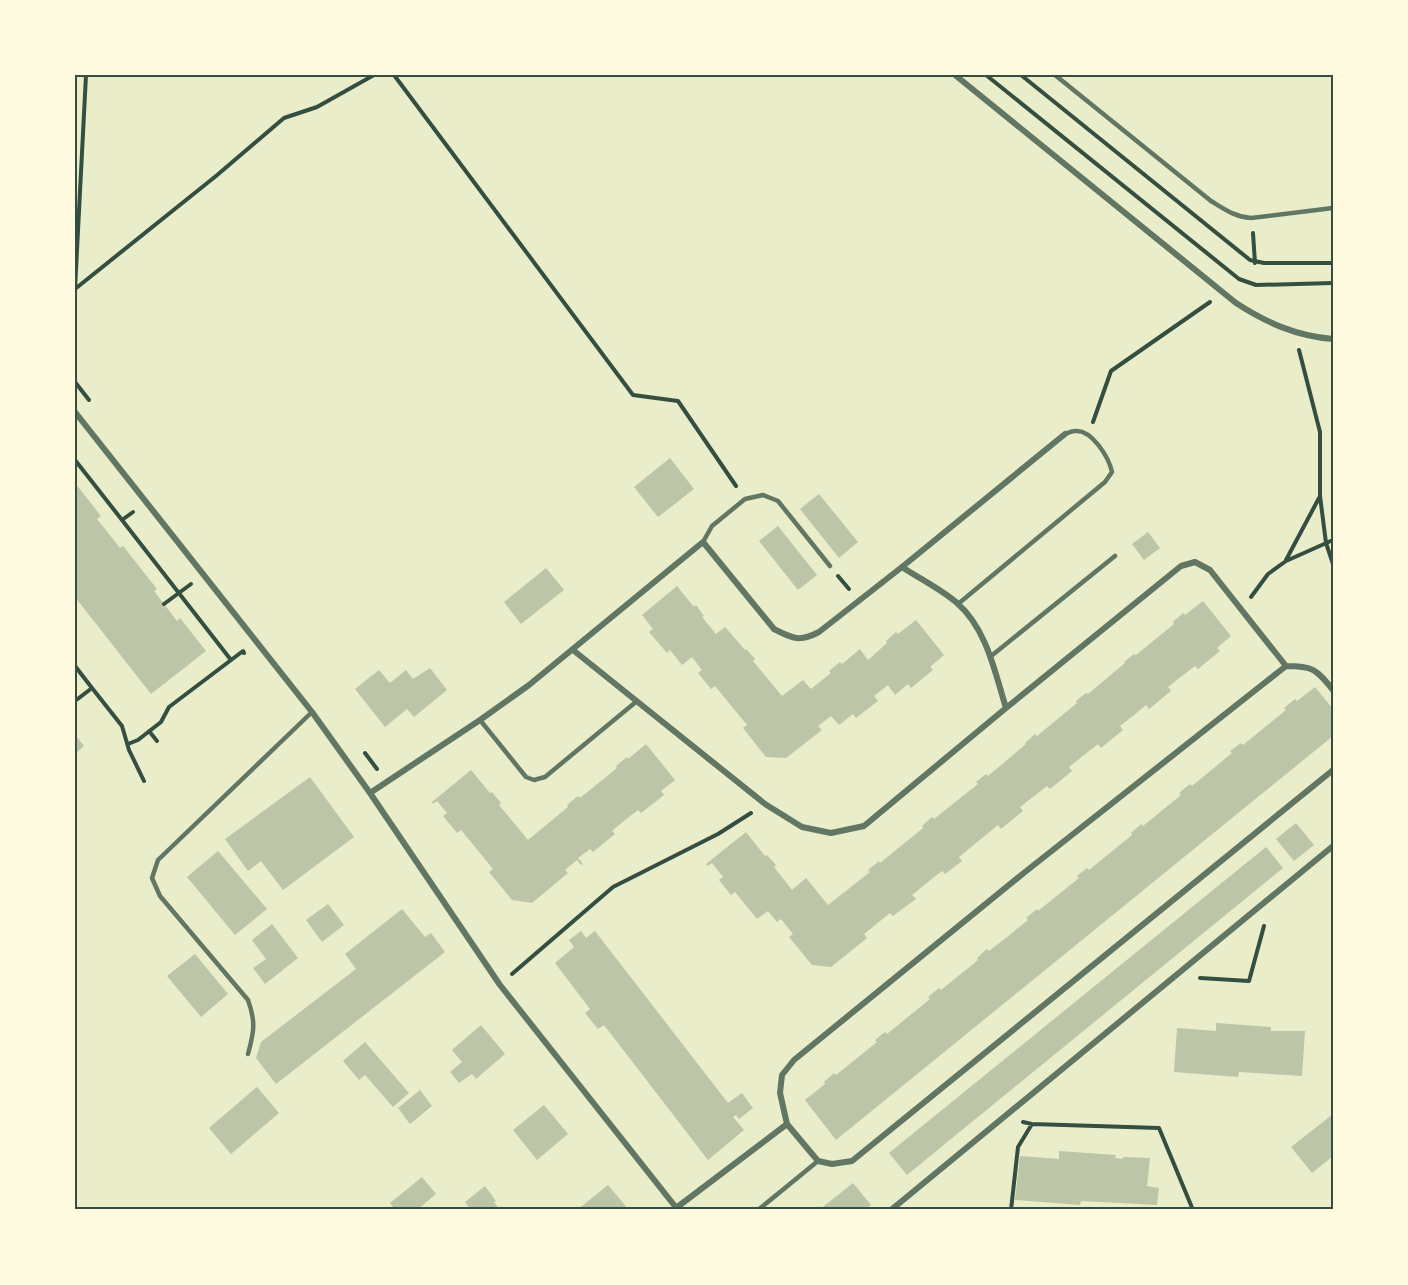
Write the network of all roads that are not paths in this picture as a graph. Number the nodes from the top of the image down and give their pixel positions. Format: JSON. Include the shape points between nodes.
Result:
{"nodes":[{"id":1,"x":955,"y":75,"type":"edge"},
{"id":2,"x":1054,"y":75,"type":"edge"},
{"id":3,"x":1333,"y":208,"type":"edge"},
{"id":4,"x":1333,"y":339,"type":"edge"},
{"id":5,"x":75,"y":412,"type":"edge"},
{"id":6,"x":1065,"y":434,"type":"joint"},
{"id":7,"x":703,"y":542,"type":"junction"},
{"id":8,"x":1115,"y":556,"type":"dead end"},
{"id":9,"x":830,"y":566,"type":"road end"},
{"id":10,"x":902,"y":567,"type":"junction"},
{"id":11,"x":958,"y":604,"type":"junction"},
{"id":12,"x":573,"y":650,"type":"junction"},
{"id":13,"x":990,"y":657,"type":"junction"},
{"id":14,"x":1286,"y":666,"type":"junction"},
{"id":15,"x":1333,"y":690,"type":"edge"},
{"id":16,"x":637,"y":701,"type":"junction"},
{"id":17,"x":1006,"y":708,"type":"junction"},
{"id":18,"x":312,"y":712,"type":"junction"},
{"id":19,"x":480,"y":720,"type":"junction"},
{"id":20,"x":1333,"y":770,"type":"edge"},
{"id":21,"x":370,"y":793,"type":"junction"},
{"id":22,"x":1333,"y":846,"type":"edge"},
{"id":23,"x":248,"y":1054,"type":"dead end"},
{"id":24,"x":787,"y":1124,"type":"junction"},
{"id":25,"x":818,"y":1161,"type":"junction"},
{"id":26,"x":677,"y":1209,"type":"edge"},
{"id":27,"x":758,"y":1210,"type":"edge"},
{"id":28,"x":891,"y":1210,"type":"edge"}],
"edges":[{"from":1,"to":4,"type":"street","via":[[1223,293],[1268,322],[1294,333]]},
{"from":2,"to":3,"type":"lane","via":[[1231,213],[1251,218]]},
{"from":5,"to":18,"type":"street"},
{"from":6,"to":10,"type":"street"},
{"from":6,"to":11,"type":"lane","via":[[1076,430],[1089,434],[1110,460],[1112,472],[1105,482]]},
{"from":7,"to":9,"type":"lane","via":[[712,526],[745,499],[763,495],[778,501]]},
{"from":7,"to":10,"type":"street","via":[[774,629],[790,637],[806,639],[819,633]]},
{"from":7,"to":12,"type":"street"},
{"from":8,"to":13,"type":"lane"},
{"from":10,"to":11,"type":"street"},
{"from":11,"to":13,"type":"street","via":[[977,627]]},
{"from":12,"to":16,"type":"street"},
{"from":12,"to":19,"type":"street"},
{"from":13,"to":17,"type":"street"},
{"from":14,"to":15,"type":"street","via":[[1306,666],[1321,674]]},
{"from":14,"to":17,"type":"street","via":[[1210,570],[1195,562],[1181,566]]},
{"from":14,"to":24,"type":"street","via":[[794,1060],[782,1075],[780,1093]]},
{"from":16,"to":17,"type":"street","via":[[765,804],[802,827],[831,833],[864,826]]},
{"from":16,"to":19,"type":"lane","via":[[545,777],[534,780],[526,777]]},
{"from":18,"to":21,"type":"street"},
{"from":18,"to":23,"type":"lane","via":[[158,860],[152,878],[160,896],[248,1000],[254,1030]]},
{"from":19,"to":21,"type":"street"},
{"from":20,"to":25,"type":"street","via":[[852,1161]]},
{"from":21,"to":26,"type":"street","via":[[500,985]]},
{"from":22,"to":28,"type":"street"},
{"from":24,"to":25,"type":"street"},
{"from":24,"to":26,"type":"street"},
{"from":25,"to":27,"type":"lane"}]}
